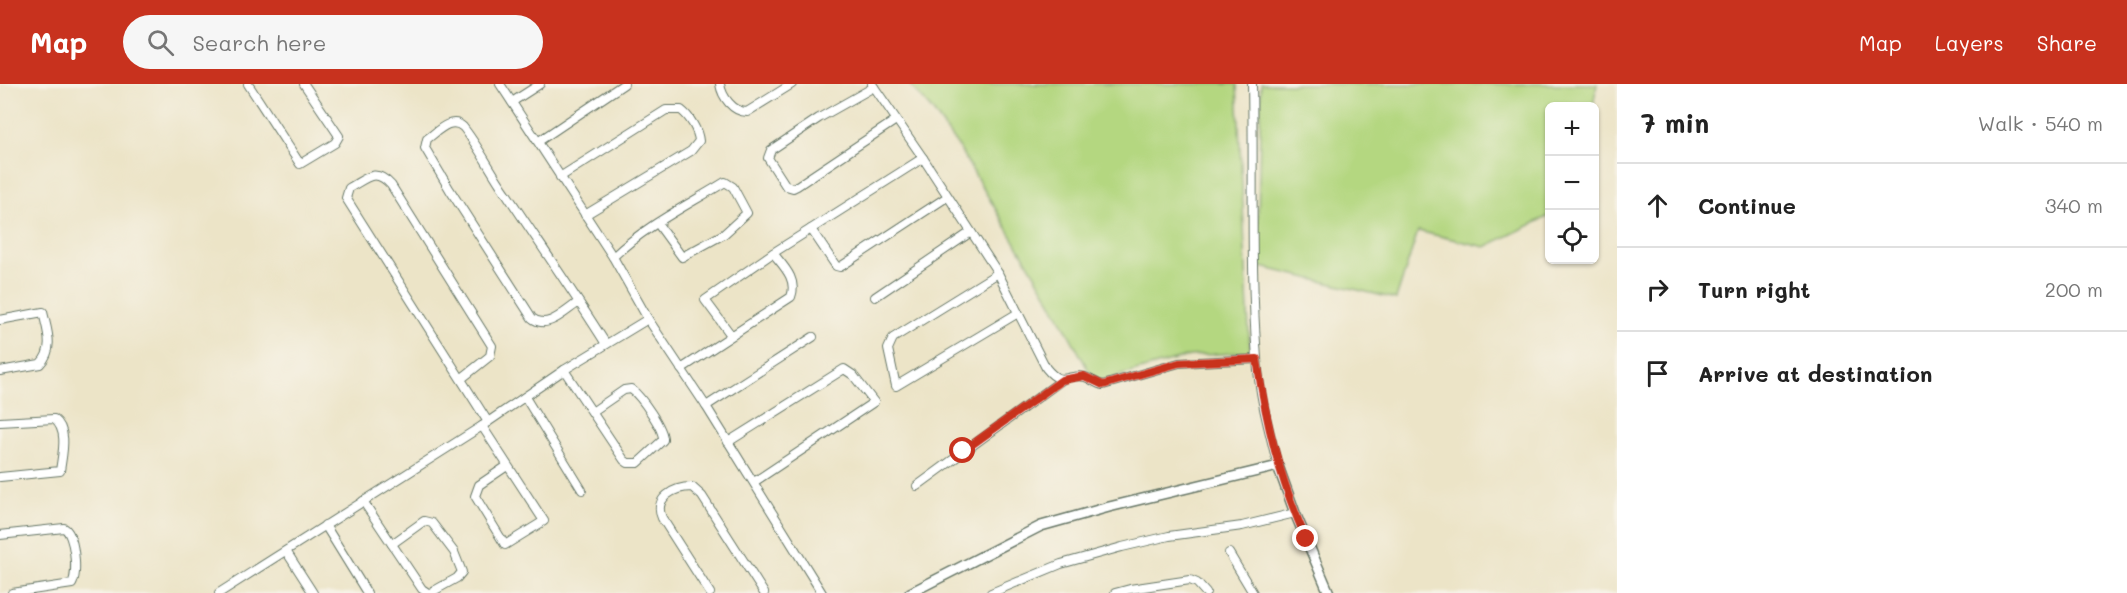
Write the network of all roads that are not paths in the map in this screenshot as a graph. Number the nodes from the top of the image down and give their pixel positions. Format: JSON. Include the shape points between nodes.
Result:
{"nodes":[{"id":1,"x":248,"y":84,"type":"edge"},
{"id":2,"x":304,"y":84,"type":"edge"},
{"id":3,"x":500,"y":84,"type":"edge"},
{"id":4,"x":540,"y":84,"type":"edge"},
{"id":5,"x":624,"y":84,"type":"edge"},
{"id":6,"x":720,"y":84,"type":"edge"},
{"id":7,"x":792,"y":84,"type":"edge"},
{"id":8,"x":1252,"y":84,"type":"edge"},
{"id":9,"x":873,"y":85,"type":"edge"},
{"id":10,"x":512,"y":102,"type":"junction"},
{"id":11,"x":896,"y":120,"type":"junction"},
{"id":12,"x":539,"y":141,"type":"junction"},
{"id":13,"x":923,"y":158,"type":"junction"},
{"id":14,"x":560,"y":177,"type":"junction"},
{"id":15,"x":947,"y":197,"type":"junction"},
{"id":16,"x":585,"y":215,"type":"junction"},
{"id":17,"x":658,"y":224,"type":"junction"},
{"id":18,"x":810,"y":229,"type":"junction"},
{"id":19,"x":971,"y":232,"type":"junction"},
{"id":20,"x":773,"y":253,"type":"junction"},
{"id":21,"x":613,"y":257,"type":"junction"},
{"id":22,"x":998,"y":273,"type":"junction"},
{"id":23,"x":875,"y":297,"type":"dead end"},
{"id":24,"x":579,"y":302,"type":"junction"},
{"id":25,"x":1018,"y":313,"type":"junction"},
{"id":26,"x":648,"y":319,"type":"junction"},
{"id":27,"x":0,"y":320,"type":"edge"},
{"id":28,"x":730,"y":335,"type":"junction"},
{"id":29,"x":813,"y":337,"type":"dead end"},
{"id":30,"x":606,"y":344,"type":"junction"},
{"id":31,"x":1257,"y":359,"type":"junction"},
{"id":32,"x":681,"y":369,"type":"junction"},
{"id":33,"x":564,"y":370,"type":"junction"},
{"id":34,"x":0,"y":371,"type":"edge"},
{"id":35,"x":461,"y":379,"type":"junction"},
{"id":36,"x":1062,"y":380,"type":"junction"},
{"id":37,"x":525,"y":397,"type":"junction"},
{"id":38,"x":706,"y":406,"type":"junction"},
{"id":39,"x":592,"y":412,"type":"junction"},
{"id":40,"x":0,"y":422,"type":"edge"},
{"id":41,"x":485,"y":424,"type":"junction"},
{"id":42,"x":728,"y":441,"type":"junction"},
{"id":43,"x":507,"y":466,"type":"junction"},
{"id":44,"x":1278,"y":466,"type":"junction"},
{"id":45,"x":0,"y":477,"type":"edge"},
{"id":46,"x":754,"y":482,"type":"junction"},
{"id":47,"x":917,"y":486,"type":"dead end"},
{"id":48,"x":582,"y":490,"type":"dead end"},
{"id":49,"x":363,"y":501,"type":"junction"},
{"id":50,"x":1295,"y":513,"type":"junction"},
{"id":51,"x":325,"y":525,"type":"junction"},
{"id":52,"x":0,"y":535,"type":"edge"},
{"id":53,"x":392,"y":544,"type":"junction"},
{"id":54,"x":286,"y":551,"type":"junction"},
{"id":55,"x":1228,"y":553,"type":"dead end"},
{"id":56,"x":12,"y":593,"type":"edge"},
{"id":57,"x":219,"y":593,"type":"edge"},
{"id":58,"x":313,"y":593,"type":"edge"},
{"id":59,"x":367,"y":593,"type":"edge"},
{"id":60,"x":429,"y":593,"type":"edge"},
{"id":61,"x":710,"y":593,"type":"edge"},
{"id":62,"x":764,"y":593,"type":"edge"},
{"id":63,"x":822,"y":593,"type":"edge"},
{"id":64,"x":910,"y":593,"type":"edge"},
{"id":65,"x":991,"y":593,"type":"edge"},
{"id":66,"x":1115,"y":593,"type":"edge"},
{"id":67,"x":1206,"y":593,"type":"edge"},
{"id":68,"x":1253,"y":593,"type":"edge"},
{"id":69,"x":1329,"y":593,"type":"edge"}],
"edges":[{"from":1,"to":2,"type":"street","via":[[300,164],[335,143],[339,136]]},
{"from":3,"to":10,"type":"street"},
{"from":4,"to":10,"type":"street"},
{"from":5,"to":12,"type":"street"},
{"from":6,"to":7,"type":"street","via":[[734,109],[747,112]]},
{"from":8,"to":31,"type":"street"},
{"from":9,"to":11,"type":"street"},
{"from":9,"to":11,"type":"street","via":[[771,150],[768,158],[786,186],[797,186]]},
{"from":10,"to":12,"type":"street"},
{"from":11,"to":13,"type":"street"},
{"from":12,"to":14,"type":"street"},
{"from":13,"to":15,"type":"street"},
{"from":13,"to":18,"type":"street"},
{"from":14,"to":16,"type":"street"},
{"from":14,"to":16,"type":"street","via":[[666,110],[681,110],[692,123],[699,141],[692,151]]},
{"from":15,"to":18,"type":"street","via":[[840,267]]},
{"from":15,"to":19,"type":"street"},
{"from":16,"to":21,"type":"street"},
{"from":17,"to":17,"type":"street","via":[[725,182],[733,187],[747,213],[724,234],[682,257]]},
{"from":17,"to":21,"type":"street"},
{"from":18,"to":20,"type":"street"},
{"from":19,"to":22,"type":"street"},
{"from":19,"to":23,"type":"street"},
{"from":20,"to":28,"type":"street","via":[[792,280],[791,297]]},
{"from":20,"to":28,"type":"street","via":[[705,300]]},
{"from":21,"to":26,"type":"street"},
{"from":22,"to":25,"type":"street"},
{"from":22,"to":25,"type":"street","via":[[893,338],[888,349],[896,386]]},
{"from":24,"to":24,"type":"street","via":[[464,126],[452,122],[427,139],[425,148],[532,318],[546,322]]},
{"from":24,"to":30,"type":"street"},
{"from":25,"to":36,"type":"street","via":[[1046,368]]},
{"from":26,"to":30,"type":"street"},
{"from":26,"to":32,"type":"street"},
{"from":27,"to":34,"type":"street","via":[[43,312],[50,346],[40,364]]},
{"from":28,"to":32,"type":"street"},
{"from":29,"to":38,"type":"street"},
{"from":30,"to":33,"type":"street"},
{"from":31,"to":36,"type":"street","via":[[1179,363],[1103,385],[1084,376]]},
{"from":31,"to":44,"type":"street"},
{"from":32,"to":38,"type":"street"},
{"from":33,"to":37,"type":"street"},
{"from":33,"to":39,"type":"street"},
{"from":35,"to":35,"type":"street","via":[[346,198],[349,188],[373,174],[383,176],[391,185],[492,346],[490,356]]},
{"from":35,"to":41,"type":"street"},
{"from":36,"to":47,"type":"street"},
{"from":37,"to":41,"type":"street"},
{"from":37,"to":48,"type":"street"},
{"from":38,"to":42,"type":"street"},
{"from":39,"to":39,"type":"street","via":[[628,463],[638,463],[663,440],[657,423],[632,389],[624,390]]},
{"from":40,"to":45,"type":"street","via":[[54,419],[60,424],[63,444],[60,471]]},
{"from":41,"to":43,"type":"street"},
{"from":41,"to":49,"type":"street"},
{"from":42,"to":46,"type":"street"},
{"from":42,"to":46,"type":"street","via":[[844,369],[849,370],[874,402]]},
{"from":43,"to":43,"type":"street","via":[[544,521],[505,545],[475,496],[478,485]]},
{"from":44,"to":50,"type":"main road"},
{"from":44,"to":64,"type":"main road","via":[[1041,526]]},
{"from":46,"to":63,"type":"street"},
{"from":49,"to":51,"type":"street"},
{"from":49,"to":53,"type":"street"},
{"from":50,"to":65,"type":"street","via":[[1122,547],[1053,567]]},
{"from":50,"to":69,"type":"main road"},
{"from":51,"to":54,"type":"street"},
{"from":51,"to":59,"type":"street"},
{"from":52,"to":56,"type":"street","via":[[64,528],[70,533],[76,569],[72,584]]},
{"from":53,"to":60,"type":"street","via":[[422,589]]},
{"from":53,"to":60,"type":"street","via":[[424,521],[432,523],[454,552],[462,572]]},
{"from":54,"to":57,"type":"street"},
{"from":54,"to":58,"type":"street"},
{"from":55,"to":68,"type":"street"},
{"from":61,"to":62,"type":"street","via":[[658,508],[668,495],[686,487],[702,496]]},
{"from":66,"to":67,"type":"street","via":[[1183,580],[1197,583]]}]}
